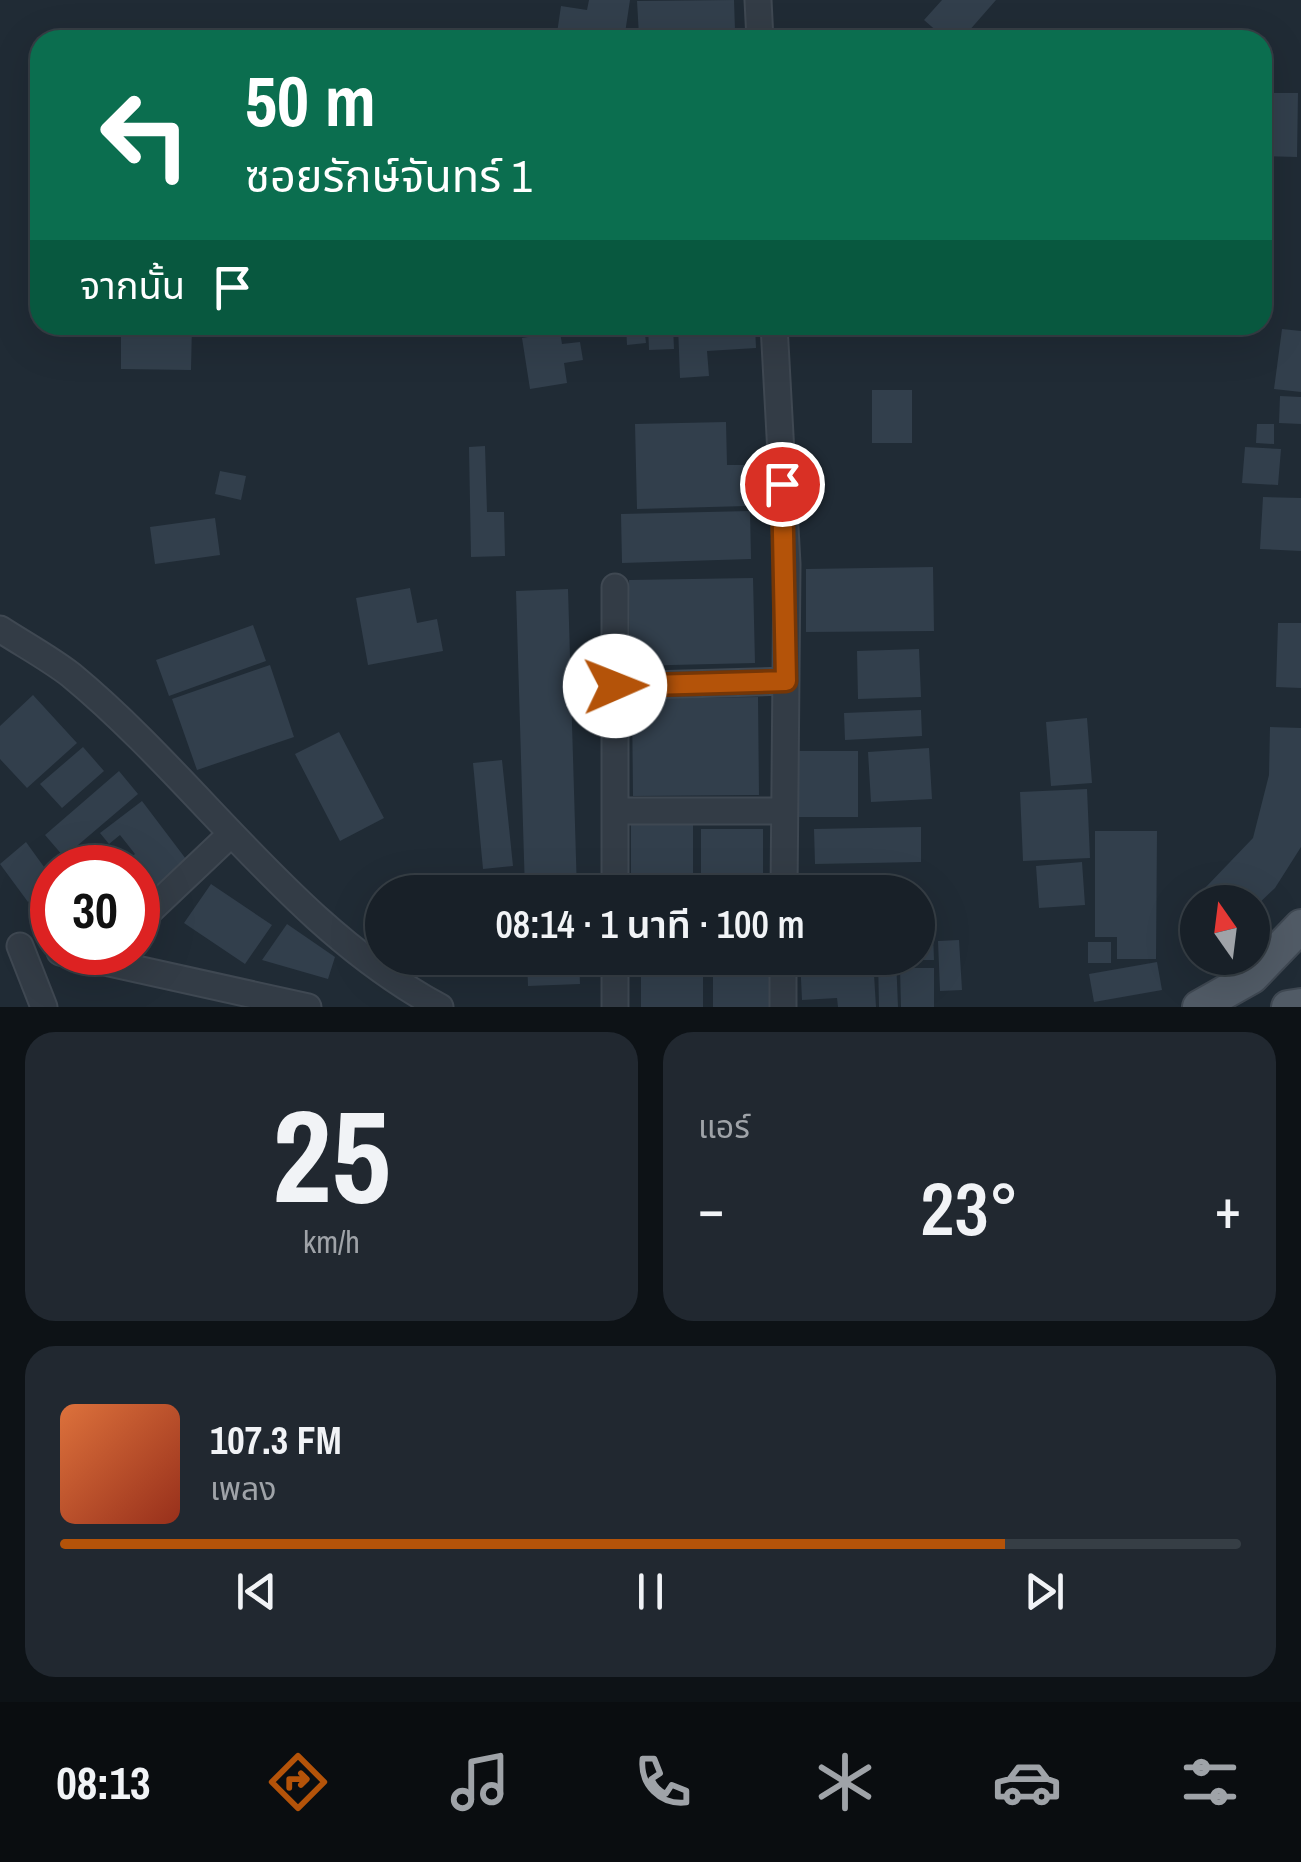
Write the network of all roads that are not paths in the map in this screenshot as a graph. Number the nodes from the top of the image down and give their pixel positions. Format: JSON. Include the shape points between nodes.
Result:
{"nodes":[{"id":1,"x":758,"y":0,"type":"edge"},
{"id":2,"x":760,"y":30,"type":"edge"},
{"id":3,"x":775,"y":335,"type":"edge"},
{"id":4,"x":614,"y":587,"type":"dead end"},
{"id":5,"x":0,"y":629,"type":"edge"},
{"id":6,"x":786,"y":681,"type":"junction"},
{"id":7,"x":615,"y":686,"type":"junction"},
{"id":8,"x":784,"y":810,"type":"junction"},
{"id":9,"x":615,"y":811,"type":"junction"},
{"id":10,"x":231,"y":834,"type":"junction"},
{"id":11,"x":615,"y":875,"type":"edge"},
{"id":12,"x":784,"y":875,"type":"edge"},
{"id":13,"x":160,"y":901,"type":"edge"},
{"id":14,"x":1301,"y":926,"type":"edge"},
{"id":15,"x":10,"y":944,"type":"edge"},
{"id":16,"x":160,"y":971,"type":"edge"},
{"id":17,"x":615,"y":975,"type":"edge"},
{"id":18,"x":783,"y":975,"type":"edge"},
{"id":19,"x":41,"y":1006,"type":"edge"},
{"id":20,"x":1301,"y":1006,"type":"edge"},
{"id":21,"x":308,"y":1007,"type":"edge"},
{"id":22,"x":440,"y":1007,"type":"edge"},
{"id":23,"x":615,"y":1007,"type":"edge"},
{"id":24,"x":783,"y":1007,"type":"edge"},
{"id":25,"x":1199,"y":1007,"type":"edge"},
{"id":26,"x":1288,"y":1007,"type":"edge"}],
"edges":[{"from":1,"to":2,"type":"street"},
{"from":3,"to":6,"type":"street"},
{"from":4,"to":7,"type":"street"},
{"from":5,"to":10,"type":"street","via":[[69,674]]},
{"from":6,"to":7,"type":"street"},
{"from":6,"to":8,"type":"street"},
{"from":7,"to":9,"type":"street"},
{"from":8,"to":9,"type":"street"},
{"from":8,"to":12,"type":"street"},
{"from":9,"to":11,"type":"street"},
{"from":10,"to":13,"type":"street"},
{"from":10,"to":22,"type":"street","via":[[399,985]]},
{"from":14,"to":25,"type":"main road","via":[[1252,977]]},
{"from":15,"to":19,"type":"street"},
{"from":16,"to":21,"type":"street"},
{"from":17,"to":23,"type":"street"},
{"from":18,"to":24,"type":"street"},
{"from":20,"to":26,"type":"main road"}]}
